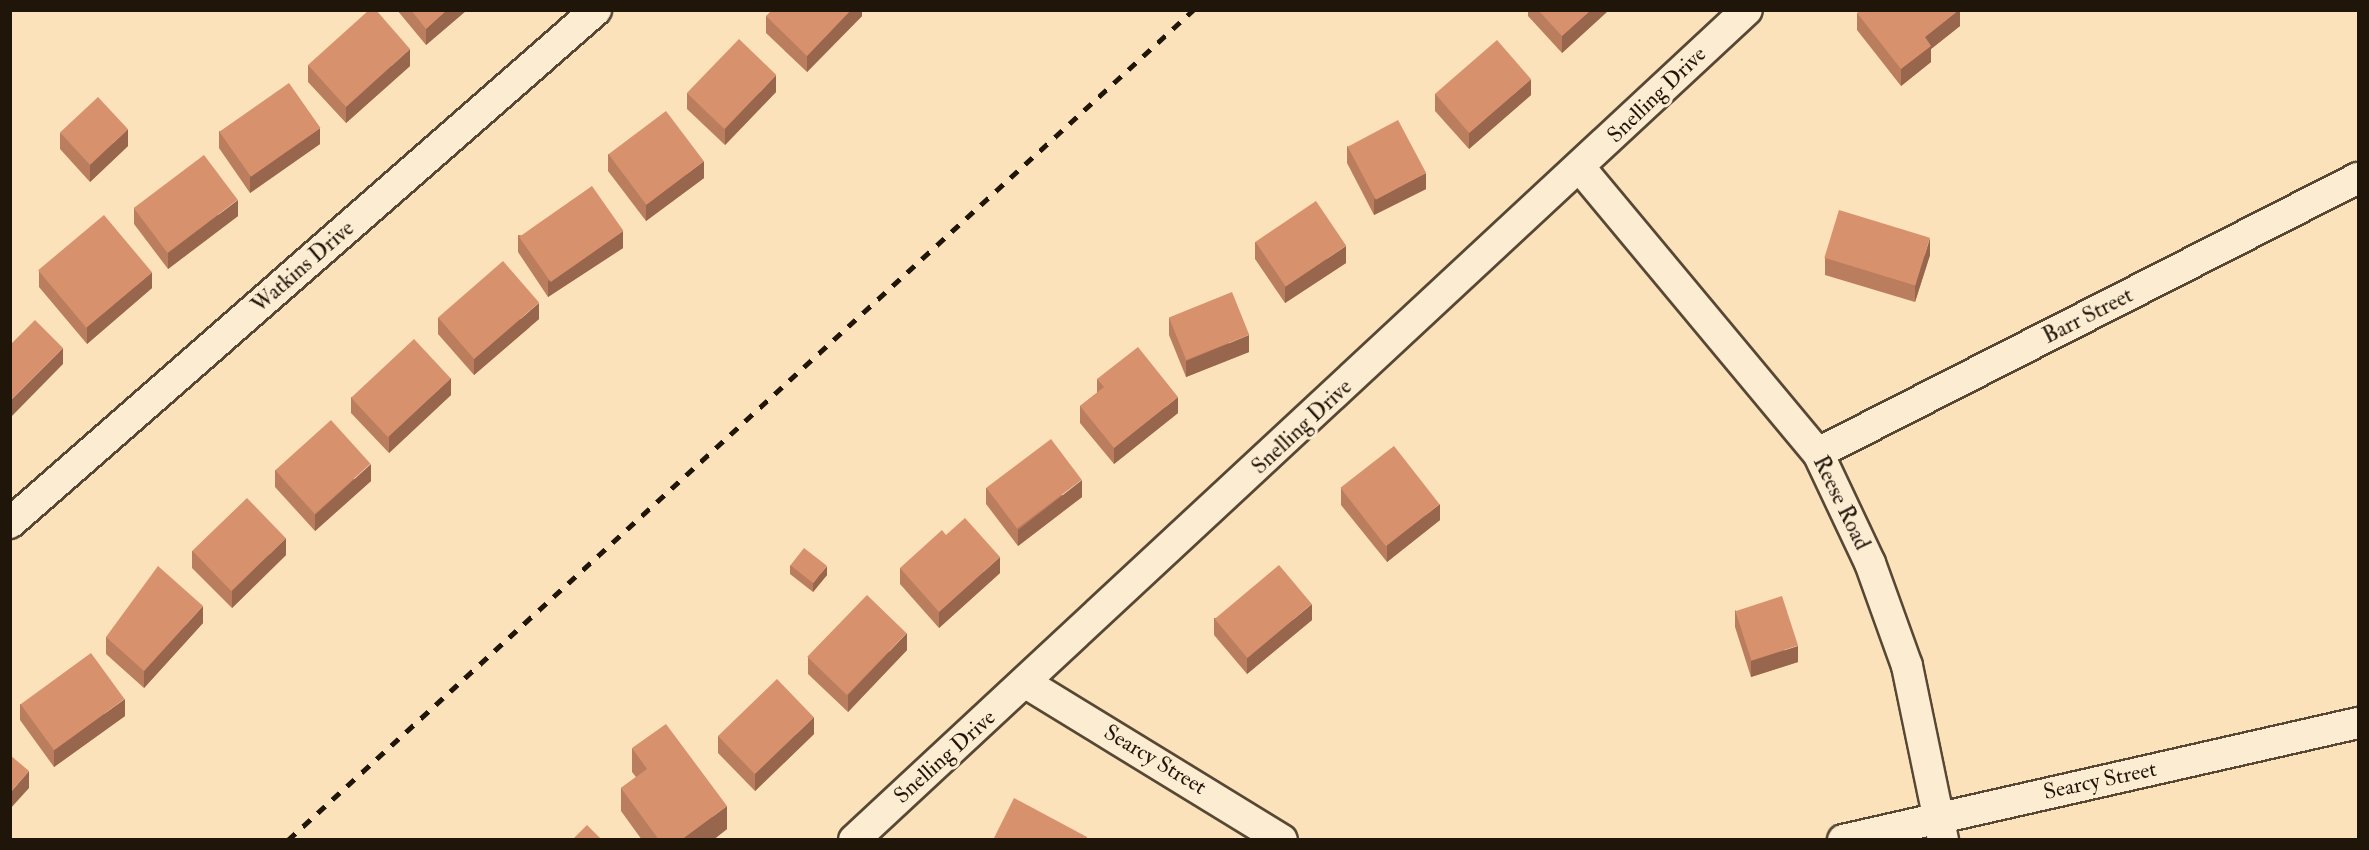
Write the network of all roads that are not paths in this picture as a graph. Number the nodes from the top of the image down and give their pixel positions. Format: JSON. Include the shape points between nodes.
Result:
{"nodes":[{"id":1,"x":596,"y":10,"type":"edge"},
{"id":2,"x":1747,"y":10,"type":"edge"},
{"id":3,"x":1581,"y":169,"type":"junction"},
{"id":4,"x":2358,"y":178,"type":"edge"},
{"id":5,"x":1818,"y":453,"type":"junction"},
{"id":6,"x":10,"y":523,"type":"edge"},
{"id":7,"x":1026,"y":683,"type":"junction"},
{"id":8,"x":2358,"y":723,"type":"edge"},
{"id":9,"x":1940,"y":827,"type":"edge"},
{"id":10,"x":854,"y":840,"type":"edge"},
{"id":11,"x":1282,"y":840,"type":"edge"},
{"id":12,"x":1843,"y":840,"type":"edge"}],
"edges":[{"from":1,"to":6,"type":"street","name":"Watkins Drive"},
{"from":2,"to":3,"type":"street","name":"Snelling Drive"},
{"from":3,"to":5,"type":"street","name":"Reese Road"},
{"from":3,"to":7,"type":"street","name":"Snelling Drive"},
{"from":4,"to":5,"type":"street","name":"Barr Street"},
{"from":5,"to":9,"type":"street","name":"Reese Road","via":[[1870,563],[1907,666]]},
{"from":7,"to":10,"type":"street","name":"Snelling Drive"},
{"from":7,"to":11,"type":"street","name":"Searcy Street"},
{"from":8,"to":9,"type":"street","name":"Searcy Street"},
{"from":9,"to":12,"type":"street","name":"Searcy Street"}]}
